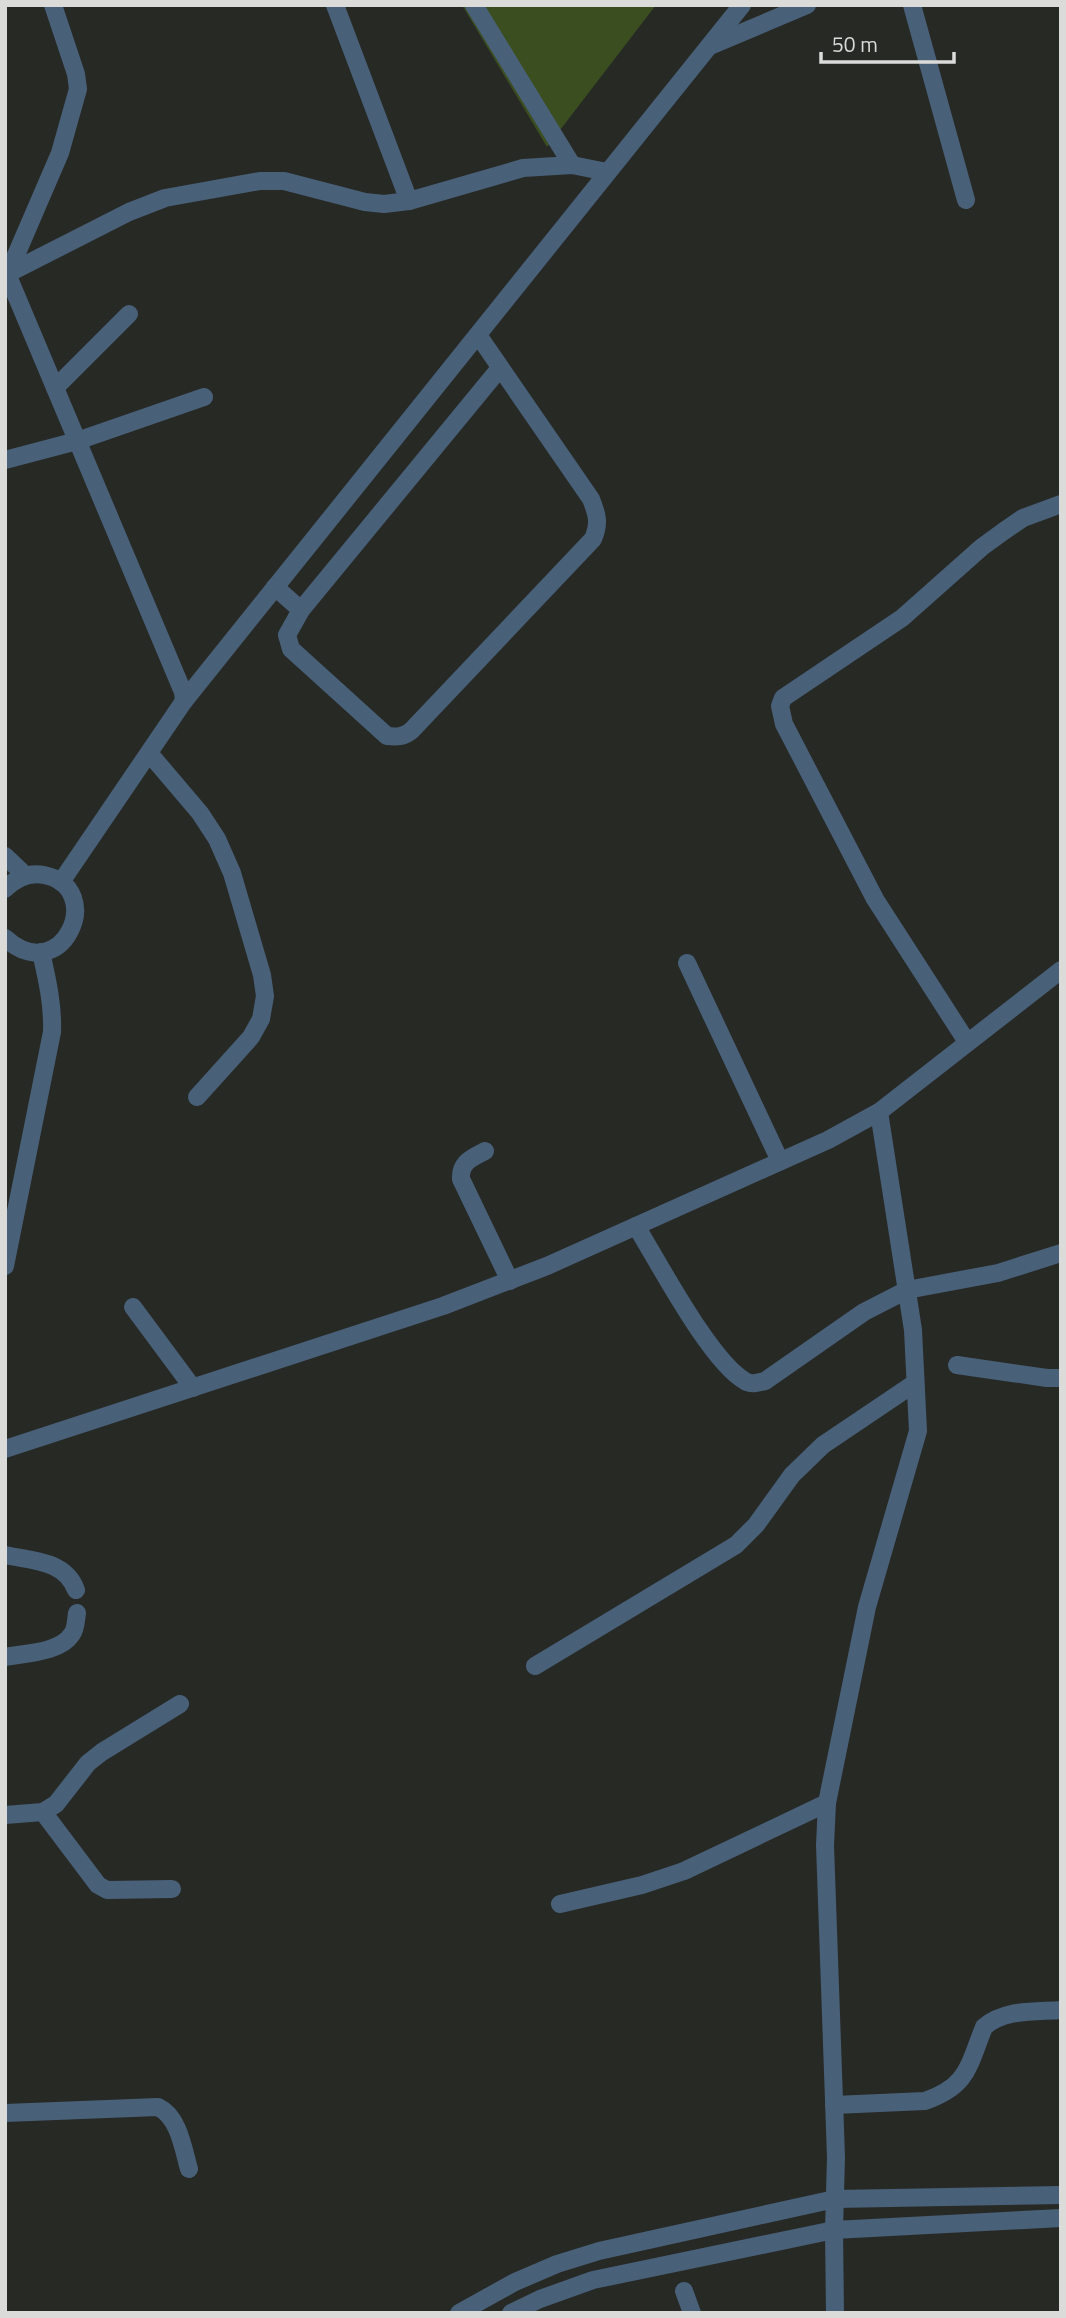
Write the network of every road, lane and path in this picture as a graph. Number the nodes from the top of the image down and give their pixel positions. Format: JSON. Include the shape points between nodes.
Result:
{"nodes":[{"id":1,"x":53,"y":5,"type":"edge"},
{"id":2,"x":335,"y":5,"type":"edge"},
{"id":3,"x":474,"y":5,"type":"edge"},
{"id":4,"x":742,"y":5,"type":"edge"},
{"id":5,"x":807,"y":5,"type":"edge"},
{"id":6,"x":912,"y":5,"type":"edge"},
{"id":7,"x":708,"y":47,"type":"junction"},
{"id":8,"x":572,"y":165,"type":"junction"},
{"id":9,"x":607,"y":172,"type":"junction"},
{"id":10,"x":966,"y":200,"type":"dead end"},
{"id":11,"x":408,"y":201,"type":"junction"},
{"id":12,"x":6,"y":274,"type":"edge"},
{"id":13,"x":130,"y":314,"type":"dead end"},
{"id":14,"x":478,"y":335,"type":"junction"},
{"id":15,"x":500,"y":368,"type":"junction"},
{"id":16,"x":55,"y":388,"type":"junction"},
{"id":17,"x":204,"y":397,"type":"dead end"},
{"id":18,"x":77,"y":441,"type":"junction"},
{"id":19,"x":5,"y":460,"type":"edge"},
{"id":20,"x":1061,"y":504,"type":"edge"},
{"id":21,"x":275,"y":587,"type":"junction"},
{"id":22,"x":301,"y":610,"type":"junction"},
{"id":23,"x":184,"y":701,"type":"junction"},
{"id":24,"x":149,"y":753,"type":"junction"},
{"id":25,"x":5,"y":856,"type":"edge"},
{"id":26,"x":25,"y":875,"type":"junction"},
{"id":27,"x":61,"y":882,"type":"junction"},
{"id":28,"x":5,"y":889,"type":"edge"},
{"id":29,"x":5,"y":938,"type":"edge"},
{"id":30,"x":41,"y":952,"type":"junction"},
{"id":31,"x":687,"y":963,"type":"dead end"},
{"id":32,"x":1061,"y":971,"type":"edge"},
{"id":33,"x":967,"y":1042,"type":"junction"},
{"id":34,"x":197,"y":1097,"type":"dead end"},
{"id":35,"x":879,"y":1112,"type":"junction"},
{"id":36,"x":485,"y":1151,"type":"dead end"},
{"id":37,"x":780,"y":1161,"type":"junction"},
{"id":38,"x":636,"y":1226,"type":"junction"},
{"id":39,"x":1061,"y":1253,"type":"edge"},
{"id":40,"x":5,"y":1266,"type":"edge"},
{"id":41,"x":510,"y":1281,"type":"junction"},
{"id":42,"x":907,"y":1290,"type":"junction"},
{"id":43,"x":133,"y":1307,"type":"dead end"},
{"id":44,"x":957,"y":1365,"type":"dead end"},
{"id":45,"x":1061,"y":1378,"type":"edge"},
{"id":46,"x":915,"y":1383,"type":"junction"},
{"id":47,"x":192,"y":1388,"type":"junction"},
{"id":48,"x":5,"y":1449,"type":"edge"},
{"id":49,"x":5,"y":1555,"type":"edge"},
{"id":50,"x":76,"y":1590,"type":"dead end"},
{"id":51,"x":77,"y":1613,"type":"dead end"},
{"id":52,"x":5,"y":1657,"type":"edge"},
{"id":53,"x":535,"y":1666,"type":"dead end"},
{"id":54,"x":180,"y":1704,"type":"dead end"},
{"id":55,"x":827,"y":1803,"type":"junction"},
{"id":56,"x":43,"y":1812,"type":"junction"},
{"id":57,"x":5,"y":1815,"type":"edge"},
{"id":58,"x":172,"y":1889,"type":"dead end"},
{"id":59,"x":560,"y":1904,"type":"dead end"},
{"id":60,"x":1061,"y":2010,"type":"edge"},
{"id":61,"x":5,"y":2113,"type":"edge"},
{"id":62,"x":835,"y":2114,"type":"junction"},
{"id":63,"x":189,"y":2169,"type":"dead end"},
{"id":64,"x":1061,"y":2195,"type":"edge"},
{"id":65,"x":835,"y":2199,"type":"junction"},
{"id":66,"x":1061,"y":2218,"type":"edge"},
{"id":67,"x":834,"y":2230,"type":"junction"},
{"id":68,"x":684,"y":2291,"type":"dead end"},
{"id":69,"x":458,"y":2313,"type":"edge"},
{"id":70,"x":511,"y":2313,"type":"edge"},
{"id":71,"x":692,"y":2313,"type":"edge"},
{"id":72,"x":835,"y":2313,"type":"edge"}],
"edges":[{"from":1,"to":12,"type":"street","via":[[78,89],[60,153]]},
{"from":2,"to":11,"type":"street"},
{"from":3,"to":8,"type":"street"},
{"from":4,"to":7,"type":"street"},
{"from":5,"to":7,"type":"street"},
{"from":6,"to":10,"type":"street"},
{"from":7,"to":9,"type":"street"},
{"from":8,"to":9,"type":"street"},
{"from":8,"to":11,"type":"street","via":[[523,168]]},
{"from":9,"to":14,"type":"street"},
{"from":11,"to":12,"type":"street","via":[[365,202],[284,181],[165,198]]},
{"from":12,"to":16,"type":"street"},
{"from":13,"to":16,"type":"street"},
{"from":14,"to":15,"type":"street"},
{"from":14,"to":21,"type":"street"},
{"from":15,"to":22,"type":"street"},
{"from":15,"to":22,"type":"street","via":[[592,499],[598,527],[593,539],[405,736],[387,736],[291,649],[287,635]]},
{"from":16,"to":18,"type":"street"},
{"from":17,"to":18,"type":"street"},
{"from":18,"to":19,"type":"street"},
{"from":18,"to":23,"type":"street"},
{"from":20,"to":33,"type":"street","via":[[1023,518],[1004,531],[902,618],[783,698],[780,706],[784,724],[875,899]]},
{"from":21,"to":22,"type":"street"},
{"from":21,"to":23,"type":"street"},
{"from":23,"to":24,"type":"street"},
{"from":24,"to":27,"type":"street"},
{"from":24,"to":34,"type":"street","via":[[217,839],[232,873],[265,996],[261,1019],[251,1037]]},
{"from":25,"to":26,"type":"street"},
{"from":26,"to":27,"type":"street","via":[[50,876]]},
{"from":26,"to":28,"type":"street"},
{"from":27,"to":30,"type":"street","via":[[75,903],[76,916],[65,940]]},
{"from":29,"to":30,"type":"street","via":[[27,952]]},
{"from":30,"to":40,"type":"street","via":[[50,990],[52,1032]]},
{"from":31,"to":37,"type":"street"},
{"from":32,"to":33,"type":"street"},
{"from":33,"to":35,"type":"street"},
{"from":35,"to":37,"type":"street"},
{"from":35,"to":42,"type":"street"},
{"from":36,"to":41,"type":"street","via":[[465,1163],[461,1179]]},
{"from":37,"to":38,"type":"street"},
{"from":38,"to":41,"type":"street"},
{"from":38,"to":42,"type":"street","via":[[709,1344],[745,1381],[756,1384],[864,1312]]},
{"from":39,"to":42,"type":"street","via":[[999,1273]]},
{"from":41,"to":47,"type":"street"},
{"from":42,"to":46,"type":"street"},
{"from":43,"to":47,"type":"street"},
{"from":44,"to":45,"type":"street"},
{"from":46,"to":53,"type":"street","via":[[822,1445],[736,1545]]},
{"from":46,"to":55,"type":"street","via":[[918,1431],[867,1607]]},
{"from":47,"to":48,"type":"street"},
{"from":49,"to":50,"type":"street","via":[[56,1566]]},
{"from":51,"to":52,"type":"street","via":[[74,1633],[65,1642]]},
{"from":54,"to":56,"type":"street","via":[[102,1752],[78,1774],[67,1793]]},
{"from":55,"to":59,"type":"street","via":[[684,1871]]},
{"from":55,"to":62,"type":"street"},
{"from":56,"to":57,"type":"street"},
{"from":56,"to":58,"type":"street","via":[[98,1885],[107,1890]]},
{"from":60,"to":62,"type":"street","via":[[1012,2014],[990,2021],[961,2081],[947,2093],[925,2101]]},
{"from":61,"to":63,"type":"street","via":[[158,2107],[173,2120]]},
{"from":62,"to":65,"type":"street"},
{"from":64,"to":65,"type":"street"},
{"from":65,"to":67,"type":"street"},
{"from":65,"to":69,"type":"street","via":[[556,2264]]},
{"from":66,"to":67,"type":"street"},
{"from":67,"to":70,"type":"street","via":[[593,2280]]},
{"from":67,"to":72,"type":"street"},
{"from":68,"to":71,"type":"street"}]}
